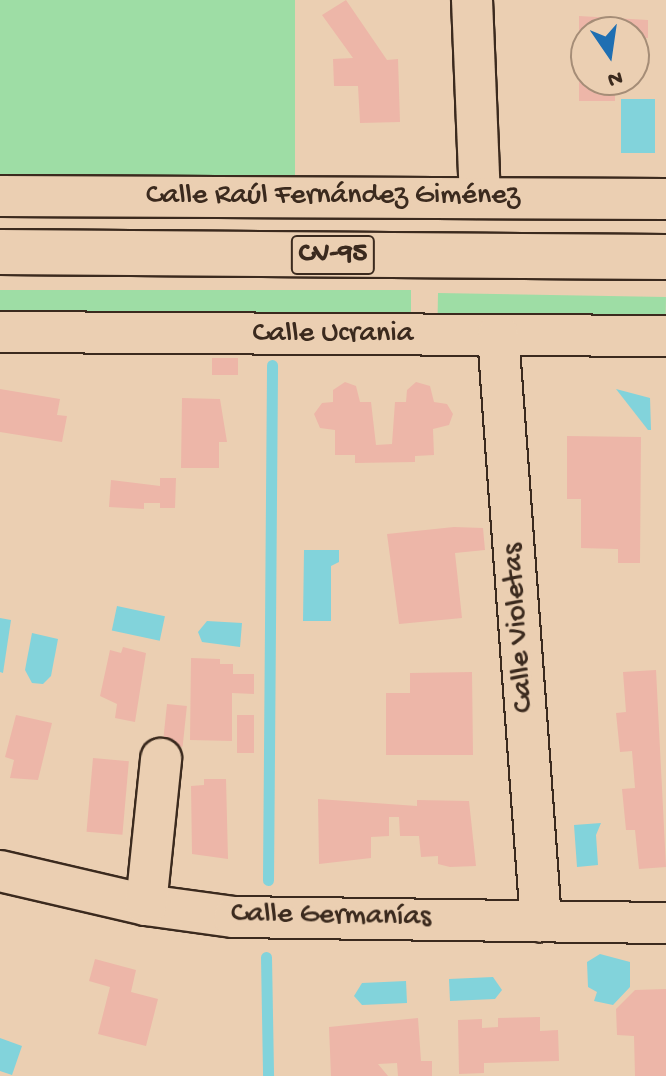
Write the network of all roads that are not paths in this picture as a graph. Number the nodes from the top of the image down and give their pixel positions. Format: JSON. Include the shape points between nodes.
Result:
{"nodes":[{"id":1,"x":472,"y":0,"type":"edge"},
{"id":2,"x":0,"y":196,"type":"edge"},
{"id":3,"x":480,"y":198,"type":"junction"},
{"id":4,"x":666,"y":199,"type":"edge"},
{"id":5,"x":0,"y":252,"type":"edge"},
{"id":6,"x":666,"y":257,"type":"edge"},
{"id":7,"x":0,"y":279,"type":"edge"},
{"id":8,"x":666,"y":284,"type":"edge"},
{"id":9,"x":0,"y":332,"type":"edge"},
{"id":10,"x":498,"y":335,"type":"junction"},
{"id":11,"x":666,"y":336,"type":"edge"},
{"id":12,"x":161,"y":759,"type":"dead end"},
{"id":13,"x":0,"y":871,"type":"edge"},
{"id":14,"x":146,"y":905,"type":"junction"},
{"id":15,"x":541,"y":921,"type":"junction"},
{"id":16,"x":666,"y":923,"type":"edge"}],
"edges":[{"from":1,"to":3,"type":"street"},
{"from":2,"to":3,"type":"street","name":"Calle Raúl Fernández Giménez"},
{"from":3,"to":4,"type":"street","name":"Calle Raúl Fernández Giménez"},
{"from":5,"to":6,"type":"main road","number":"CV-95"},
{"from":7,"to":8,"type":"main road","number":"CV-95"},
{"from":9,"to":10,"type":"street","name":"Calle Ucrania"},
{"from":10,"to":11,"type":"street","name":"Calle Ucrania"},
{"from":10,"to":15,"type":"street","name":"Calle Violetas"},
{"from":12,"to":14,"type":"street"},
{"from":13,"to":14,"type":"street","name":"Calle Germanías"},
{"from":14,"to":15,"type":"street","name":"Calle Germanías","via":[[234,917]]},
{"from":15,"to":16,"type":"street","name":"Calle Germanías"}]}
